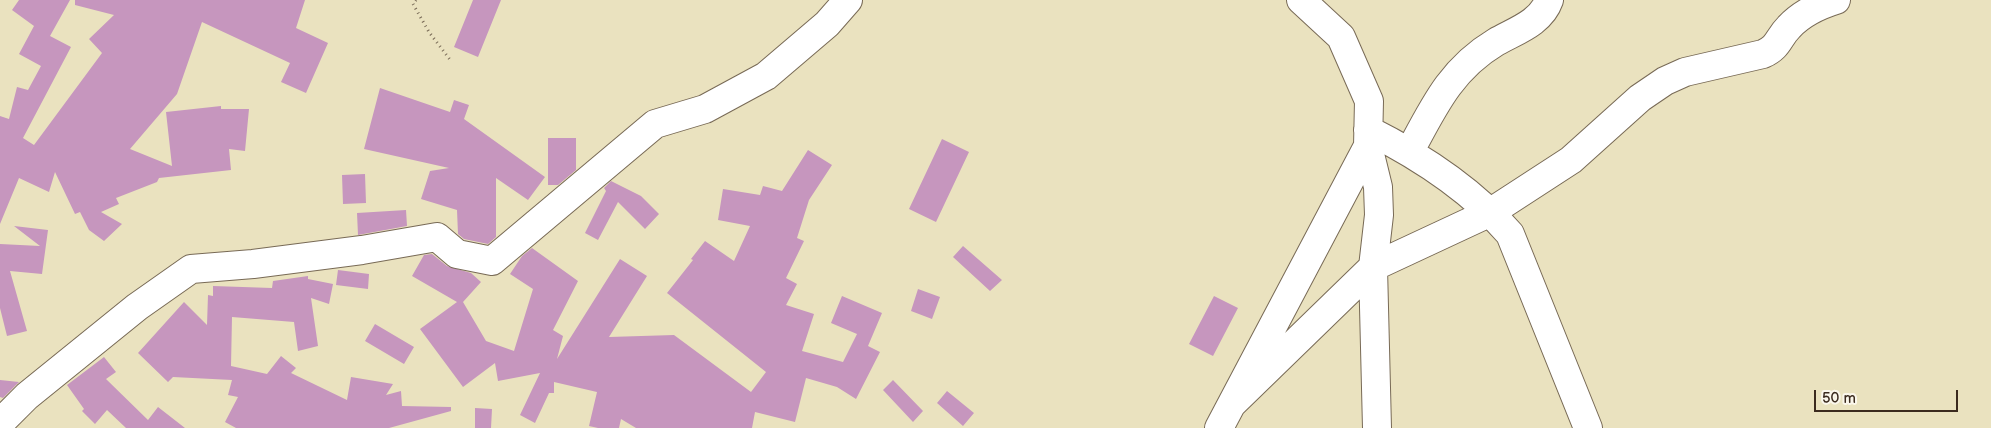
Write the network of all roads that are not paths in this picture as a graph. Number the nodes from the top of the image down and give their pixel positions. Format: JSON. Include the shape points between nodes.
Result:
{"nodes":[{"id":1,"x":848,"y":0,"type":"edge"},
{"id":2,"x":1301,"y":0,"type":"edge"},
{"id":3,"x":1548,"y":0,"type":"edge"},
{"id":4,"x":1836,"y":0,"type":"edge"},
{"id":5,"x":1368,"y":138,"type":"junction"},
{"id":6,"x":1410,"y":151,"type":"junction"},
{"id":7,"x":1491,"y":212,"type":"junction"},
{"id":8,"x":1373,"y":267,"type":"junction"},
{"id":9,"x":1233,"y":402,"type":"junction"},
{"id":10,"x":0,"y":423,"type":"edge"},
{"id":11,"x":1219,"y":428,"type":"edge"},
{"id":12,"x":1377,"y":428,"type":"edge"},
{"id":13,"x":1588,"y":428,"type":"edge"}],
"edges":[{"from":1,"to":10,"type":"street","via":[[827,24],[766,76],[705,109],[655,124],[492,261],[457,254],[437,237],[362,250],[191,269],[130,313],[27,396]]},
{"from":2,"to":5,"type":"street","via":[[1341,38],[1369,101]]},
{"from":3,"to":6,"type":"street","via":[[1546,7],[1530,24],[1469,59],[1441,92]]},
{"from":4,"to":7,"type":"street","via":[[1797,18],[1774,49],[1685,72],[1664,81],[1640,98],[1571,160]]},
{"from":5,"to":6,"type":"street"},
{"from":5,"to":8,"type":"street","via":[[1378,186],[1379,214]]},
{"from":5,"to":9,"type":"street"},
{"from":6,"to":7,"type":"street"},
{"from":7,"to":8,"type":"street"},
{"from":7,"to":13,"type":"street","via":[[1510,234]]},
{"from":8,"to":9,"type":"street"},
{"from":8,"to":12,"type":"street"},
{"from":9,"to":11,"type":"street"}]}
